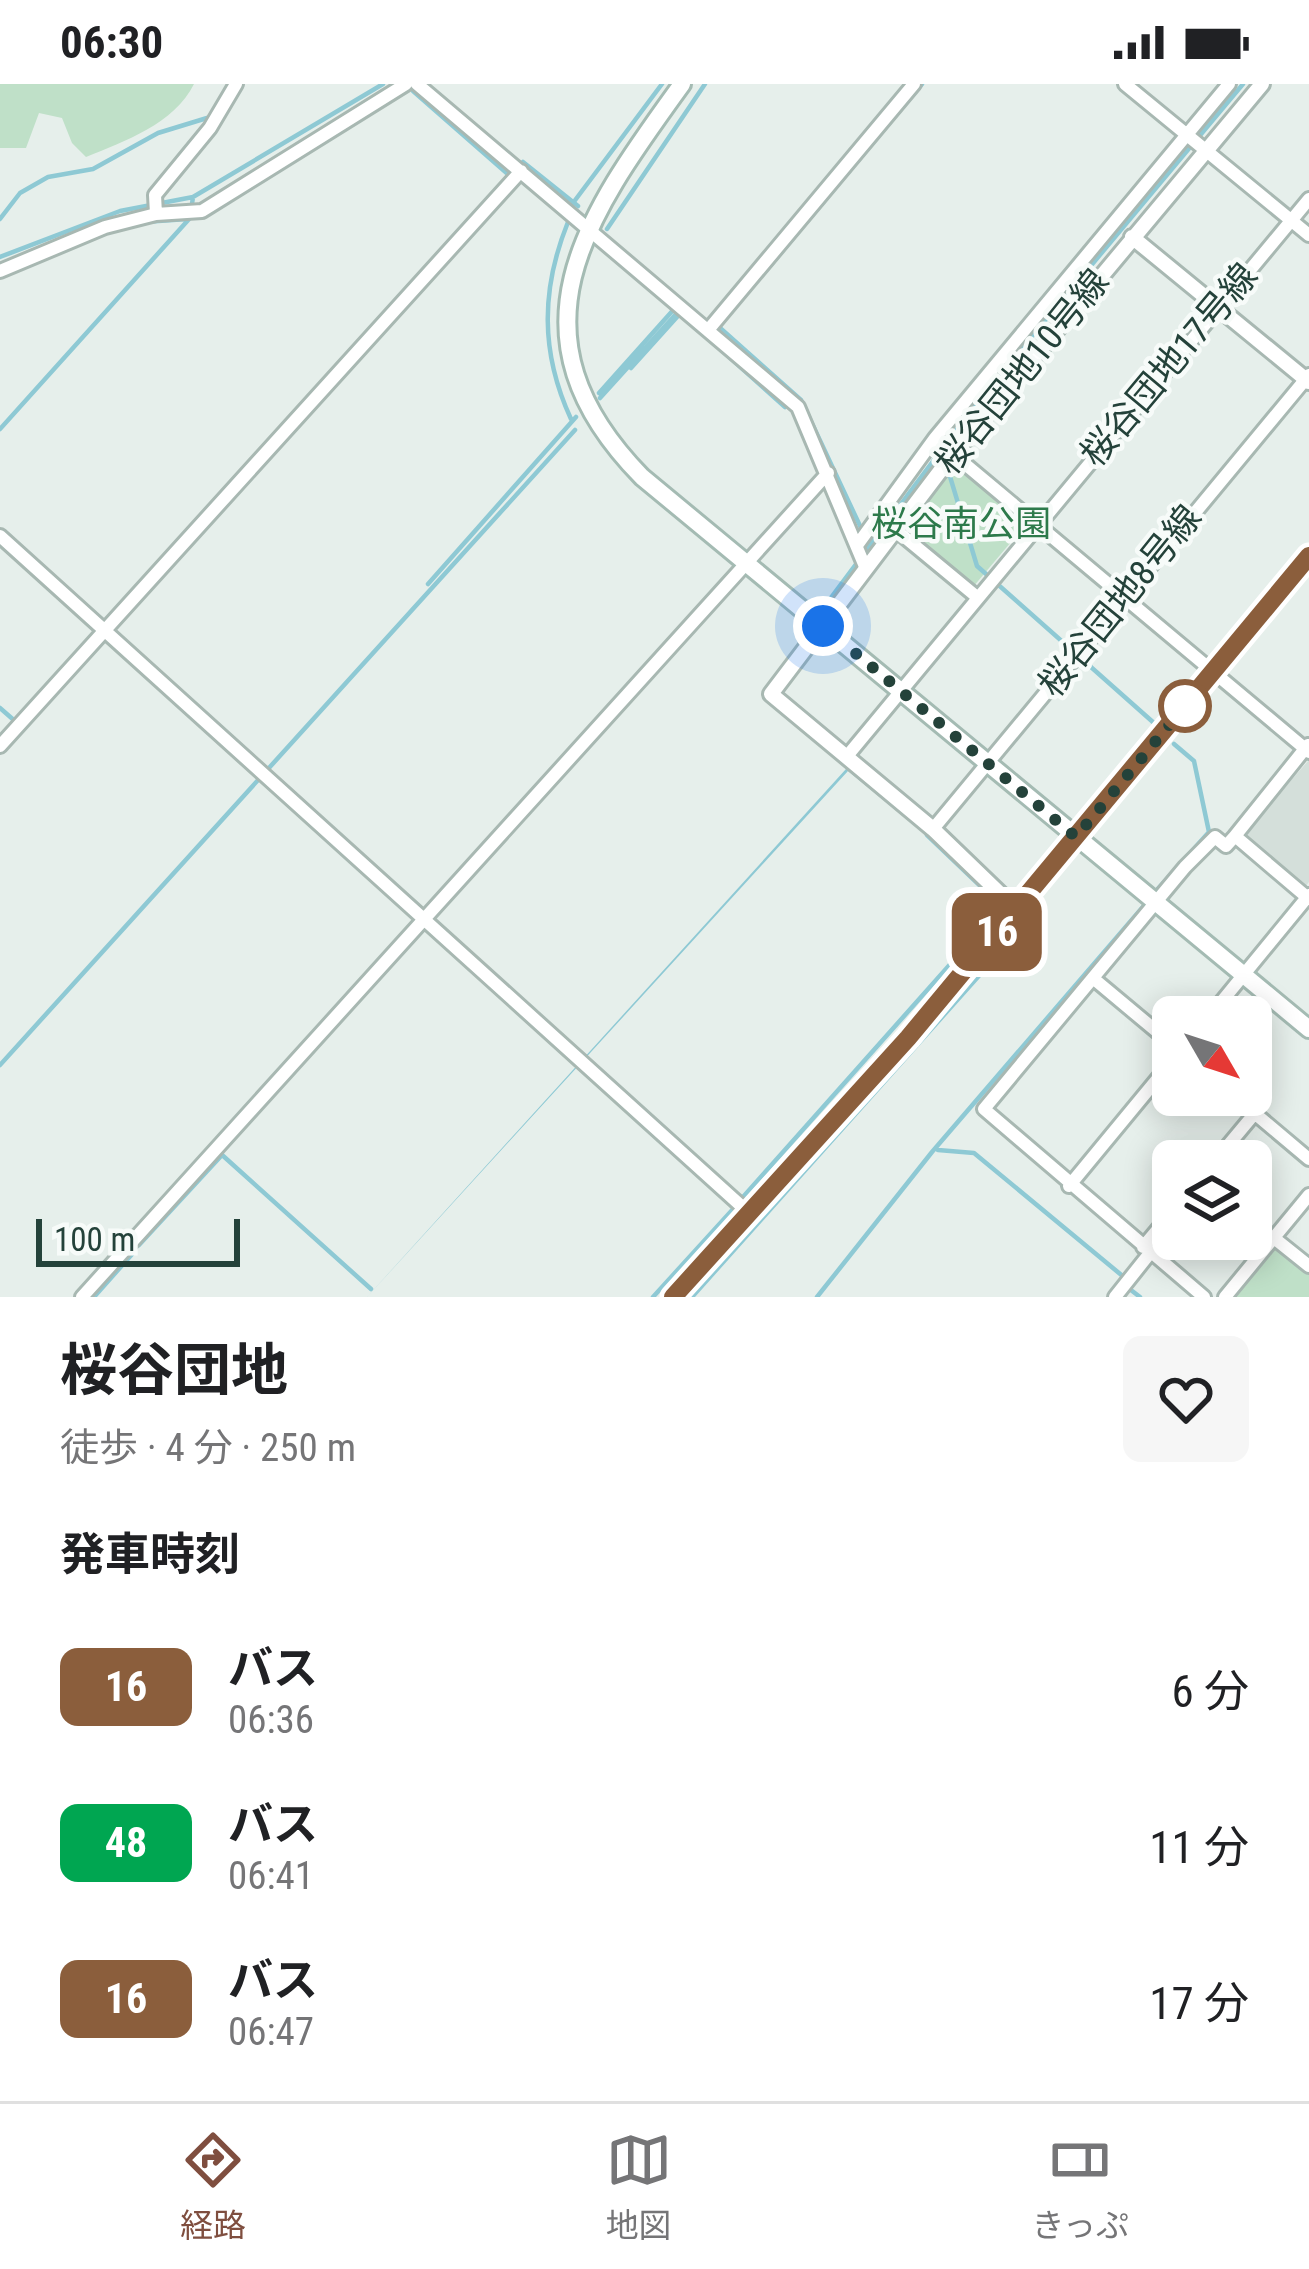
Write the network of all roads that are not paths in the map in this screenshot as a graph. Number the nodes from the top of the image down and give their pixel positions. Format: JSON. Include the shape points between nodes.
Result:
{"nodes":[{"id":1,"x":236,"y":84,"type":"edge"},
{"id":2,"x":406,"y":84,"type":"edge"},
{"id":3,"x":417,"y":84,"type":"edge"},
{"id":4,"x":682,"y":84,"type":"edge"},
{"id":5,"x":914,"y":84,"type":"edge"},
{"id":6,"x":1125,"y":84,"type":"edge"},
{"id":7,"x":1229,"y":84,"type":"edge"},
{"id":8,"x":1262,"y":84,"type":"edge"},
{"id":9,"x":1196,"y":143,"type":"junction"},
{"id":10,"x":520,"y":171,"type":"junction"},
{"id":11,"x":1309,"y":199,"type":"edge"},
{"id":12,"x":156,"y":214,"type":"junction"},
{"id":13,"x":1292,"y":220,"type":"junction"},
{"id":14,"x":588,"y":225,"type":"junction"},
{"id":15,"x":1309,"y":235,"type":"edge"},
{"id":16,"x":1132,"y":237,"type":"junction"},
{"id":17,"x":0,"y":271,"type":"edge"},
{"id":18,"x":1218,"y":306,"type":"junction"},
{"id":19,"x":709,"y":328,"type":"junction"},
{"id":20,"x":1308,"y":379,"type":"edge"},
{"id":21,"x":953,"y":454,"type":"junction"},
{"id":22,"x":828,"y":472,"type":"junction"},
{"id":23,"x":1036,"y":524,"type":"junction"},
{"id":24,"x":896,"y":530,"type":"junction"},
{"id":25,"x":0,"y":536,"type":"edge"},
{"id":26,"x":858,"y":544,"type":"junction"},
{"id":27,"x":1309,"y":556,"type":"edge"},
{"id":28,"x":746,"y":563,"type":"junction"},
{"id":29,"x":866,"y":569,"type":"junction"},
{"id":30,"x":1123,"y":596,"type":"junction"},
{"id":31,"x":977,"y":597,"type":"junction"},
{"id":32,"x":823,"y":626,"type":"junction"},
{"id":33,"x":105,"y":630,"type":"junction"},
{"id":34,"x":1213,"y":671,"type":"junction"},
{"id":35,"x":901,"y":690,"type":"junction"},
{"id":36,"x":0,"y":746,"type":"edge"},
{"id":37,"x":1308,"y":748,"type":"edge"},
{"id":38,"x":848,"y":755,"type":"junction"},
{"id":39,"x":988,"y":762,"type":"junction"},
{"id":40,"x":932,"y":829,"type":"junction"},
{"id":41,"x":1235,"y":836,"type":"junction"},
{"id":42,"x":1076,"y":837,"type":"junction"},
{"id":43,"x":1308,"y":897,"type":"edge"},
{"id":44,"x":1156,"y":903,"type":"junction"},
{"id":45,"x":1016,"y":909,"type":"junction"},
{"id":46,"x":424,"y":919,"type":"junction"},
{"id":47,"x":1244,"y":975,"type":"junction"},
{"id":48,"x":1094,"y":980,"type":"junction"},
{"id":49,"x":1226,"y":996,"type":"edge"},
{"id":50,"x":1152,"y":1028,"type":"edge"},
{"id":51,"x":1309,"y":1029,"type":"edge"},
{"id":52,"x":1152,"y":1085,"type":"edge"},
{"id":53,"x":1252,"y":1116,"type":"edge"},
{"id":54,"x":1259,"y":1116,"type":"edge"},
{"id":55,"x":1232,"y":1140,"type":"edge"},
{"id":56,"x":1309,"y":1159,"type":"edge"},
{"id":57,"x":1069,"y":1186,"type":"junction"},
{"id":58,"x":1309,"y":1195,"type":"edge"},
{"id":59,"x":749,"y":1214,"type":"junction"},
{"id":60,"x":1274,"y":1238,"type":"junction"},
{"id":61,"x":1152,"y":1242,"type":"edge"},
{"id":62,"x":1147,"y":1250,"type":"junction"},
{"id":63,"x":1309,"y":1266,"type":"edge"},
{"id":64,"x":82,"y":1297,"type":"edge"},
{"id":65,"x":673,"y":1297,"type":"edge"},
{"id":66,"x":1114,"y":1297,"type":"edge"},
{"id":67,"x":1204,"y":1297,"type":"edge"},
{"id":68,"x":1225,"y":1297,"type":"edge"}],
"edges":[{"from":1,"to":12,"type":"street","via":[[155,195]]},
{"from":2,"to":12,"type":"street","via":[[219,203]]},
{"from":3,"to":10,"type":"street"},
{"from":4,"to":14,"type":"main road"},
{"from":5,"to":19,"type":"street"},
{"from":6,"to":9,"type":"street"},
{"from":7,"to":9,"type":"street"},
{"from":8,"to":9,"type":"street","name":"桜谷団地10号線"},
{"from":9,"to":13,"type":"street"},
{"from":9,"to":16,"type":"street","name":"桜谷団地10号線"},
{"from":9,"to":26,"type":"street","via":[[934,438]]},
{"from":10,"to":14,"type":"street"},
{"from":10,"to":33,"type":"street"},
{"from":11,"to":13,"type":"street","name":"桜谷団地17号線"},
{"from":12,"to":17,"type":"street"},
{"from":13,"to":15,"type":"street"},
{"from":13,"to":18,"type":"street","name":"桜谷団地17号線"},
{"from":14,"to":19,"type":"street"},
{"from":14,"to":28,"type":"main road","via":[[564,307],[576,381],[592,418],[642,478]]},
{"from":16,"to":18,"type":"street"},
{"from":16,"to":21,"type":"street","name":"桜谷団地10号線"},
{"from":18,"to":20,"type":"street"},
{"from":18,"to":23,"type":"street","name":"桜谷団地17号線"},
{"from":19,"to":22,"type":"street","via":[[797,407]]},
{"from":20,"to":30,"type":"street","name":"桜谷団地8号線"},
{"from":21,"to":23,"type":"street"},
{"from":21,"to":24,"type":"street","name":"桜谷団地10号線"},
{"from":22,"to":26,"type":"street"},
{"from":22,"to":28,"type":"street"},
{"from":23,"to":30,"type":"street"},
{"from":23,"to":31,"type":"street","name":"桜谷団地17号線"},
{"from":24,"to":29,"type":"street","name":"桜谷団地10号線"},
{"from":24,"to":31,"type":"street"},
{"from":25,"to":33,"type":"street"},
{"from":26,"to":29,"type":"street"},
{"from":27,"to":34,"type":"main road"},
{"from":28,"to":32,"type":"main road"},
{"from":28,"to":46,"type":"street"},
{"from":29,"to":32,"type":"street","name":"桜谷団地10号線"},
{"from":30,"to":34,"type":"street"},
{"from":30,"to":39,"type":"street","name":"桜谷団地8号線"},
{"from":31,"to":35,"type":"street","name":"桜谷団地17号線"},
{"from":32,"to":35,"type":"main road"},
{"from":32,"to":38,"type":"street","name":"桜谷団地10号線","via":[[771,694]]},
{"from":33,"to":36,"type":"street"},
{"from":33,"to":46,"type":"street"},
{"from":34,"to":37,"type":"street"},
{"from":34,"to":42,"type":"main road"},
{"from":35,"to":38,"type":"street","name":"桜谷団地17号線"},
{"from":35,"to":39,"type":"main road"},
{"from":37,"to":41,"type":"street"},
{"from":38,"to":40,"type":"street","name":"桜谷団地10号線"},
{"from":39,"to":40,"type":"street","name":"桜谷団地8号線"},
{"from":39,"to":42,"type":"main road"},
{"from":40,"to":45,"type":"street","name":"桜谷団地10号線"},
{"from":41,"to":43,"type":"street"},
{"from":41,"to":44,"type":"street","via":[[1226,846],[1215,837]]},
{"from":42,"to":44,"type":"main road"},
{"from":42,"to":45,"type":"main road"},
{"from":43,"to":47,"type":"street"},
{"from":44,"to":47,"type":"main road"},
{"from":44,"to":48,"type":"street"},
{"from":45,"to":59,"type":"main road"},
{"from":46,"to":59,"type":"street"},
{"from":46,"to":64,"type":"street"},
{"from":47,"to":49,"type":"street"},
{"from":47,"to":51,"type":"main road"},
{"from":48,"to":50,"type":"street"},
{"from":48,"to":57,"type":"street","via":[[984,1109]]},
{"from":52,"to":57,"type":"street"},
{"from":53,"to":55,"type":"street"},
{"from":54,"to":56,"type":"street"},
{"from":57,"to":62,"type":"street"},
{"from":58,"to":60,"type":"street"},
{"from":59,"to":65,"type":"main road"},
{"from":60,"to":63,"type":"street"},
{"from":60,"to":68,"type":"street"},
{"from":61,"to":62,"type":"street"},
{"from":62,"to":66,"type":"street"},
{"from":62,"to":67,"type":"street"}]}
